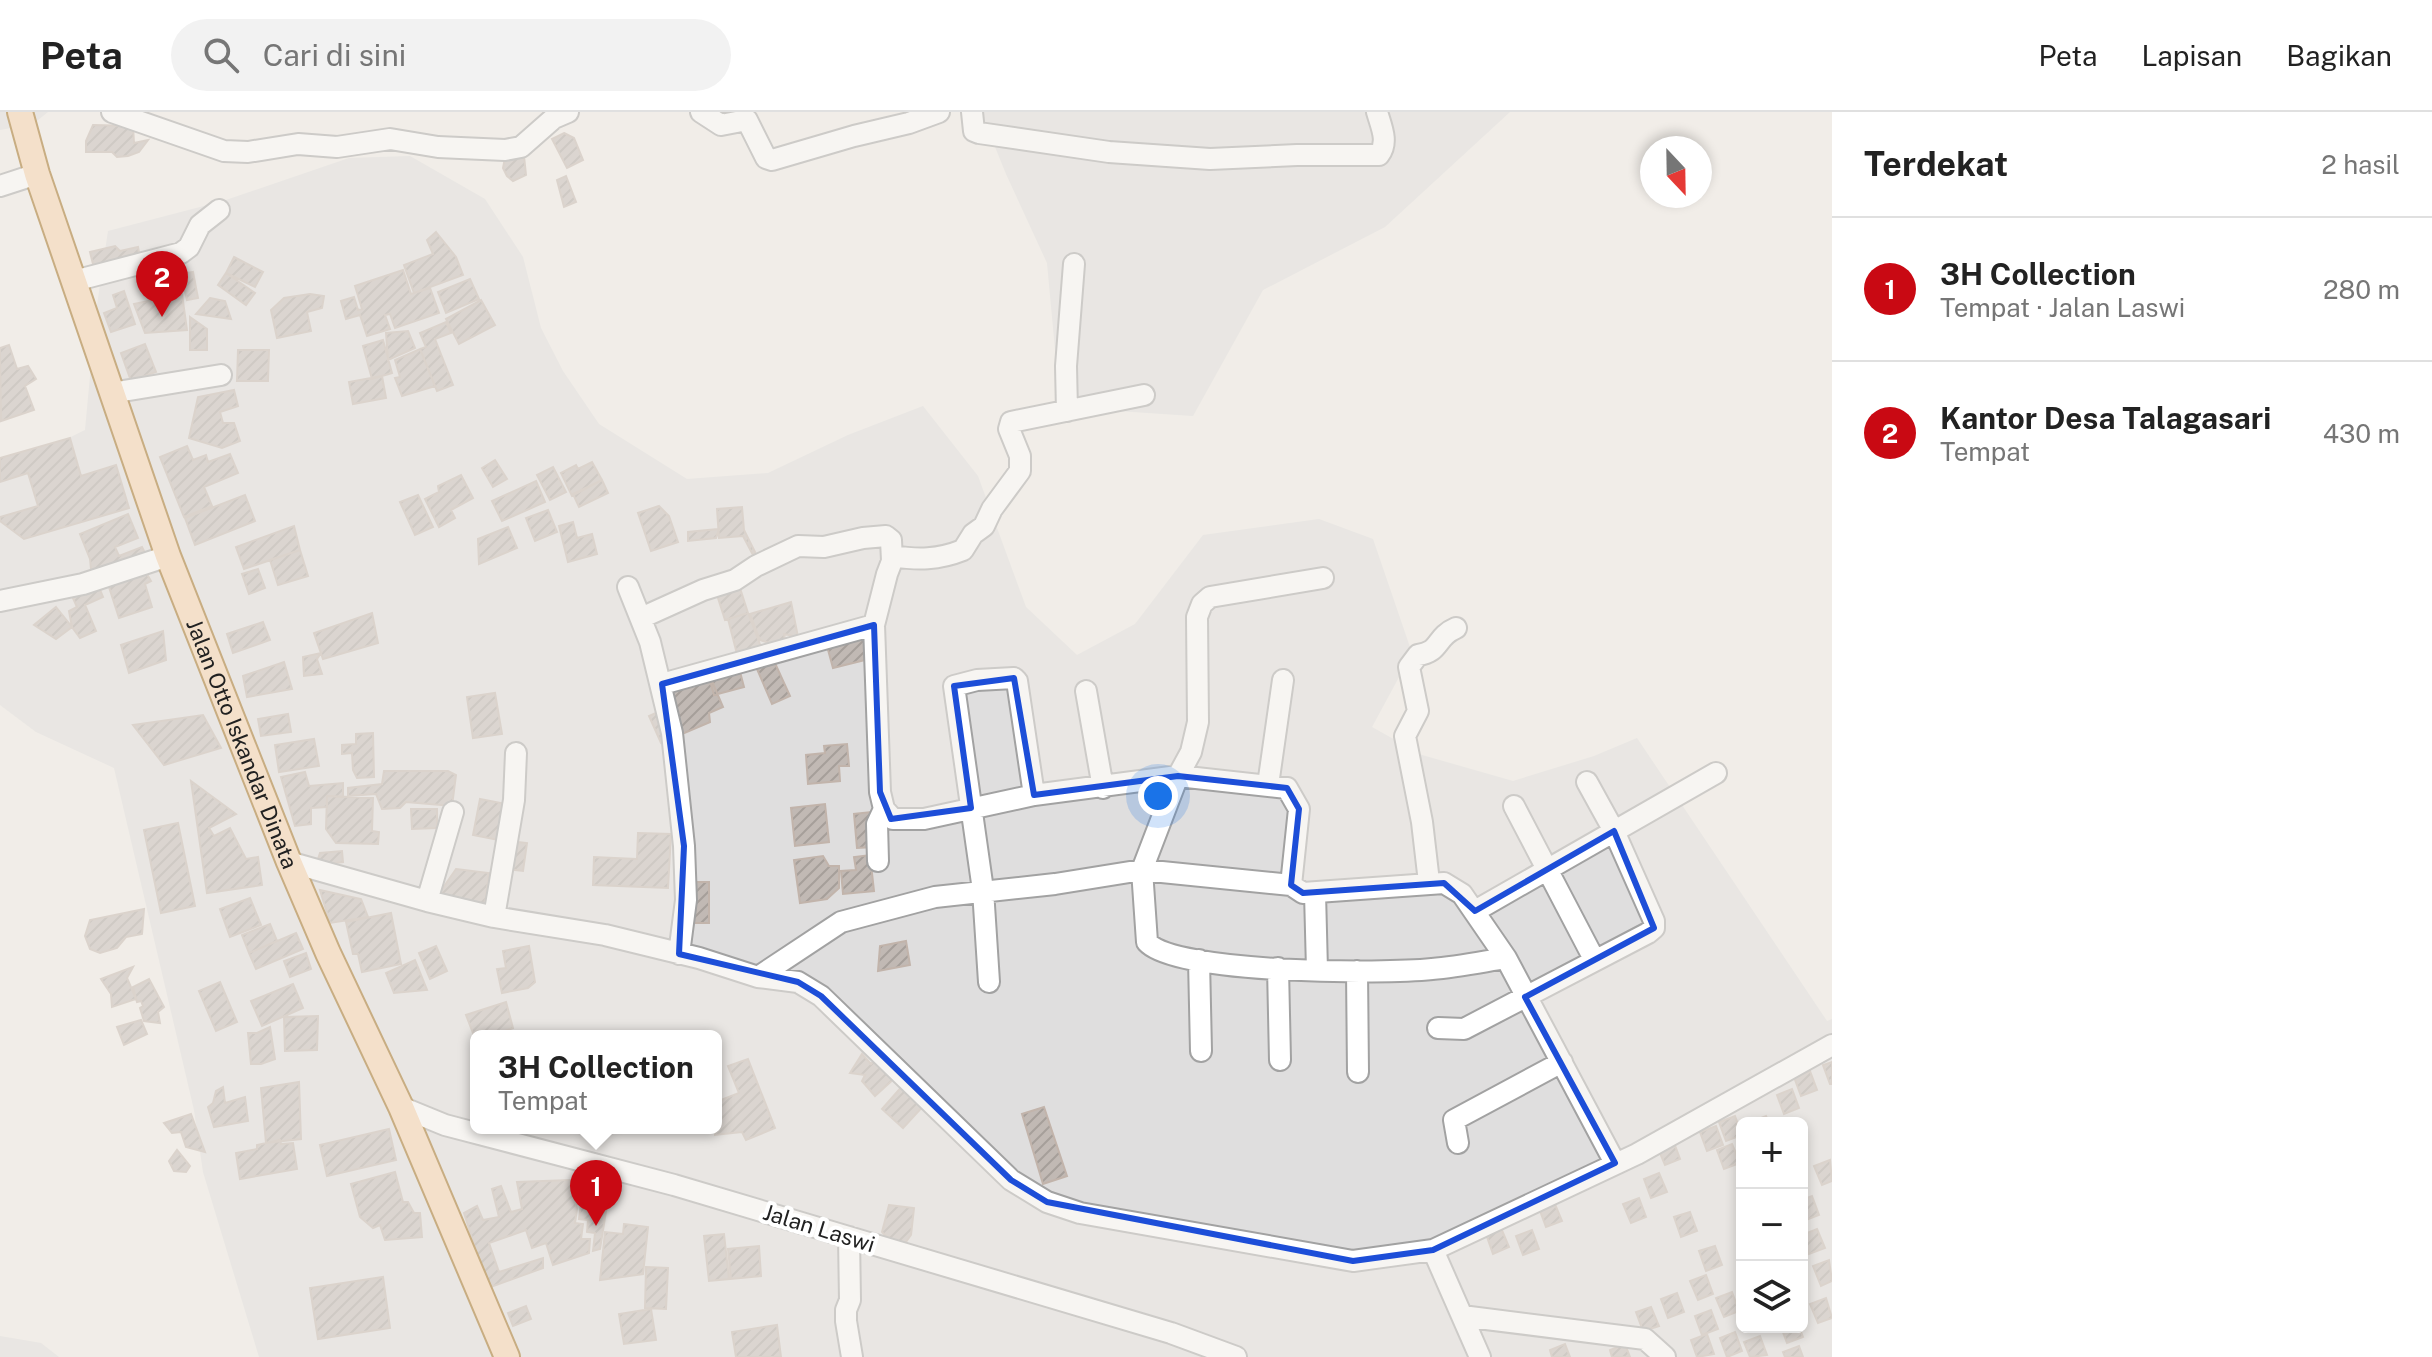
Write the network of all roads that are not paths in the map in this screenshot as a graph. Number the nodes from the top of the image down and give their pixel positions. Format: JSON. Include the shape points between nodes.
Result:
{"nodes":[{"id":1,"x":20,"y":112,"type":"edge"},
{"id":2,"x":112,"y":112,"type":"edge"},
{"id":3,"x":568,"y":112,"type":"edge"},
{"id":4,"x":701,"y":112,"type":"edge"},
{"id":5,"x":939,"y":112,"type":"edge"},
{"id":6,"x":972,"y":112,"type":"edge"},
{"id":7,"x":1377,"y":112,"type":"edge"},
{"id":8,"x":37,"y":174,"type":"junction"},
{"id":9,"x":0,"y":186,"type":"edge"},
{"id":10,"x":219,"y":210,"type":"dead end"},
{"id":11,"x":1074,"y":264,"type":"dead end"},
{"id":12,"x":74,"y":281,"type":"junction"},
{"id":13,"x":221,"y":375,"type":"dead end"},
{"id":14,"x":111,"y":393,"type":"junction"},
{"id":15,"x":1144,"y":395,"type":"dead end"},
{"id":16,"x":1067,"y":411,"type":"junction"},
{"id":17,"x":168,"y":556,"type":"junction"},
{"id":18,"x":890,"y":564,"type":"junction"},
{"id":19,"x":1323,"y":578,"type":"dead end"},
{"id":20,"x":628,"y":587,"type":"dead end"},
{"id":21,"x":0,"y":601,"type":"edge"},
{"id":22,"x":641,"y":618,"type":"junction"},
{"id":23,"x":874,"y":625,"type":"junction"},
{"id":24,"x":1456,"y":628,"type":"dead end"},
{"id":25,"x":1283,"y":680,"type":"dead end"},
{"id":26,"x":662,"y":684,"type":"junction"},
{"id":27,"x":1086,"y":691,"type":"dead end"},
{"id":28,"x":516,"y":753,"type":"dead end"},
{"id":29,"x":1716,"y":773,"type":"dead end"},
{"id":30,"x":1178,"y":776,"type":"junction"},
{"id":31,"x":1587,"y":782,"type":"dead end"},
{"id":32,"x":1268,"y":785,"type":"junction"},
{"id":33,"x":1103,"y":788,"type":"junction"},
{"id":34,"x":1034,"y":795,"type":"junction"},
{"id":35,"x":1514,"y":806,"type":"dead end"},
{"id":36,"x":971,"y":808,"type":"junction"},
{"id":37,"x":884,"y":809,"type":"junction"},
{"id":38,"x":453,"y":812,"type":"dead end"},
{"id":39,"x":1614,"y":831,"type":"junction"},
{"id":40,"x":878,"y":861,"type":"dead end"},
{"id":41,"x":289,"y":862,"type":"junction"},
{"id":42,"x":1142,"y":870,"type":"junction"},
{"id":43,"x":1545,"y":870,"type":"junction"},
{"id":44,"x":1429,"y":882,"type":"junction"},
{"id":45,"x":1291,"y":885,"type":"junction"},
{"id":46,"x":983,"y":890,"type":"junction"},
{"id":47,"x":1315,"y":893,"type":"junction"},
{"id":48,"x":427,"y":901,"type":"junction"},
{"id":49,"x":1475,"y":911,"type":"junction"},
{"id":50,"x":494,"y":917,"type":"junction"},
{"id":51,"x":679,"y":954,"type":"junction"},
{"id":52,"x":1506,"y":958,"type":"junction"},
{"id":53,"x":1594,"y":959,"type":"junction"},
{"id":54,"x":1199,"y":960,"type":"junction"},
{"id":55,"x":1278,"y":968,"type":"junction"},
{"id":56,"x":1317,"y":970,"type":"junction"},
{"id":57,"x":1357,"y":971,"type":"junction"},
{"id":58,"x":758,"y":977,"type":"junction"},
{"id":59,"x":989,"y":982,"type":"dead end"},
{"id":60,"x":1525,"y":997,"type":"junction"},
{"id":61,"x":1438,"y":1028,"type":"dead end"},
{"id":62,"x":1832,"y":1045,"type":"edge"},
{"id":63,"x":1201,"y":1051,"type":"dead end"},
{"id":64,"x":1280,"y":1060,"type":"dead end"},
{"id":65,"x":1562,"y":1062,"type":"junction"},
{"id":66,"x":1358,"y":1072,"type":"dead end"},
{"id":67,"x":401,"y":1107,"type":"junction"},
{"id":68,"x":470,"y":1132,"type":"edge"},
{"id":69,"x":477,"y":1134,"type":"edge"},
{"id":70,"x":1458,"y":1143,"type":"dead end"},
{"id":71,"x":1615,"y":1163,"type":"junction"},
{"id":72,"x":849,"y":1237,"type":"junction"},
{"id":73,"x":1433,"y":1250,"type":"junction"},
{"id":74,"x":1462,"y":1316,"type":"junction"},
{"id":75,"x":507,"y":1357,"type":"edge"},
{"id":76,"x":852,"y":1357,"type":"edge"},
{"id":77,"x":1236,"y":1357,"type":"edge"},
{"id":78,"x":1480,"y":1357,"type":"edge"},
{"id":79,"x":1665,"y":1357,"type":"edge"}],
"edges":[{"from":1,"to":8,"type":"main road","name":"Jalan Otto Iskandar Dinata"},
{"from":2,"to":3,"type":"street","via":[[224,151],[248,152],[390,139],[505,150],[521,147]]},
{"from":4,"to":5,"type":"street","via":[[721,125],[747,120],[766,158],[772,160]]},
{"from":6,"to":7,"type":"street","via":[[974,131],[979,133],[1109,152],[1210,159],[1379,155],[1385,140]]},
{"from":8,"to":9,"type":"street"},
{"from":8,"to":12,"type":"main road","name":"Jalan Otto Iskandar Dinata"},
{"from":10,"to":12,"type":"street","via":[[200,225],[181,253]]},
{"from":11,"to":16,"type":"street"},
{"from":12,"to":14,"type":"main road","name":"Jalan Otto Iskandar Dinata"},
{"from":13,"to":14,"type":"street"},
{"from":14,"to":17,"type":"main road","name":"Jalan Otto Iskandar Dinata"},
{"from":15,"to":16,"type":"street"},
{"from":16,"to":18,"type":"street","via":[[1010,424],[1020,471],[963,550]]},
{"from":17,"to":21,"type":"street","via":[[83,584]]},
{"from":17,"to":41,"type":"main road","name":"Jalan Otto Iskandar Dinata"},
{"from":18,"to":22,"type":"street","via":[[891,540],[886,536],[798,546],[735,580]]},
{"from":18,"to":23,"type":"street"},
{"from":19,"to":30,"type":"street","via":[[1210,597],[1202,604],[1197,617],[1198,722]]},
{"from":20,"to":22,"type":"street"},
{"from":22,"to":26,"type":"street"},
{"from":23,"to":26,"type":"street"},
{"from":23,"to":37,"type":"street"},
{"from":24,"to":44,"type":"street","via":[[1409,667],[1418,711],[1405,736]]},
{"from":25,"to":32,"type":"street"},
{"from":26,"to":51,"type":"street","via":[[684,846],[686,900]]},
{"from":27,"to":33,"type":"street"},
{"from":28,"to":50,"type":"street","via":[[514,800]]},
{"from":29,"to":39,"type":"street"},
{"from":30,"to":32,"type":"street"},
{"from":30,"to":33,"type":"street"},
{"from":30,"to":42,"type":"street"},
{"from":31,"to":39,"type":"street"},
{"from":32,"to":45,"type":"street","via":[[1287,788],[1299,809]]},
{"from":33,"to":34,"type":"street"},
{"from":34,"to":36,"type":"street"},
{"from":34,"to":36,"type":"street","via":[[1017,681],[968,682],[954,690]]},
{"from":35,"to":43,"type":"street"},
{"from":36,"to":37,"type":"street","via":[[924,819],[893,819]]},
{"from":36,"to":46,"type":"street"},
{"from":37,"to":40,"type":"street","via":[[877,824]]},
{"from":38,"to":48,"type":"street"},
{"from":39,"to":43,"type":"street"},
{"from":39,"to":53,"type":"street","via":[[1654,928]]},
{"from":41,"to":48,"type":"street"},
{"from":41,"to":67,"type":"main road","name":"Jalan Otto Iskandar Dinata"},
{"from":42,"to":45,"type":"street"},
{"from":42,"to":46,"type":"street"},
{"from":42,"to":54,"type":"street","via":[[1147,942],[1154,950]]},
{"from":43,"to":49,"type":"street"},
{"from":43,"to":53,"type":"street"},
{"from":44,"to":47,"type":"street"},
{"from":44,"to":49,"type":"street","via":[[1453,886]]},
{"from":45,"to":47,"type":"street"},
{"from":46,"to":58,"type":"street","via":[[841,922]]},
{"from":46,"to":59,"type":"street"},
{"from":47,"to":56,"type":"street"},
{"from":48,"to":50,"type":"street"},
{"from":49,"to":52,"type":"street"},
{"from":50,"to":51,"type":"street","via":[[605,935]]},
{"from":51,"to":58,"type":"street"},
{"from":52,"to":57,"type":"street","via":[[1431,969]]},
{"from":52,"to":60,"type":"street"},
{"from":53,"to":60,"type":"street"},
{"from":54,"to":55,"type":"street"},
{"from":54,"to":63,"type":"street"},
{"from":55,"to":56,"type":"street"},
{"from":55,"to":64,"type":"street"},
{"from":56,"to":57,"type":"street"},
{"from":57,"to":66,"type":"street"},
{"from":58,"to":73,"type":"street","via":[[798,982],[821,996],[1011,1180],[1047,1202],[1094,1216],[1353,1261]]},
{"from":60,"to":61,"type":"street","via":[[1464,1029]]},
{"from":60,"to":65,"type":"street"},
{"from":62,"to":71,"type":"street"},
{"from":65,"to":70,"type":"street","via":[[1454,1120]]},
{"from":65,"to":71,"type":"street"},
{"from":67,"to":68,"type":"street","name":"Jalan Laswi"},
{"from":67,"to":75,"type":"main road","name":"Jalan Otto Iskandar Dinata"},
{"from":69,"to":72,"type":"street","name":"Jalan Laswi"},
{"from":71,"to":73,"type":"street"},
{"from":72,"to":76,"type":"street","via":[[846,1321]]},
{"from":72,"to":77,"type":"street","name":"Jalan Laswi"},
{"from":73,"to":74,"type":"street"},
{"from":74,"to":78,"type":"street"},
{"from":74,"to":79,"type":"street","via":[[1645,1339]]}]}
